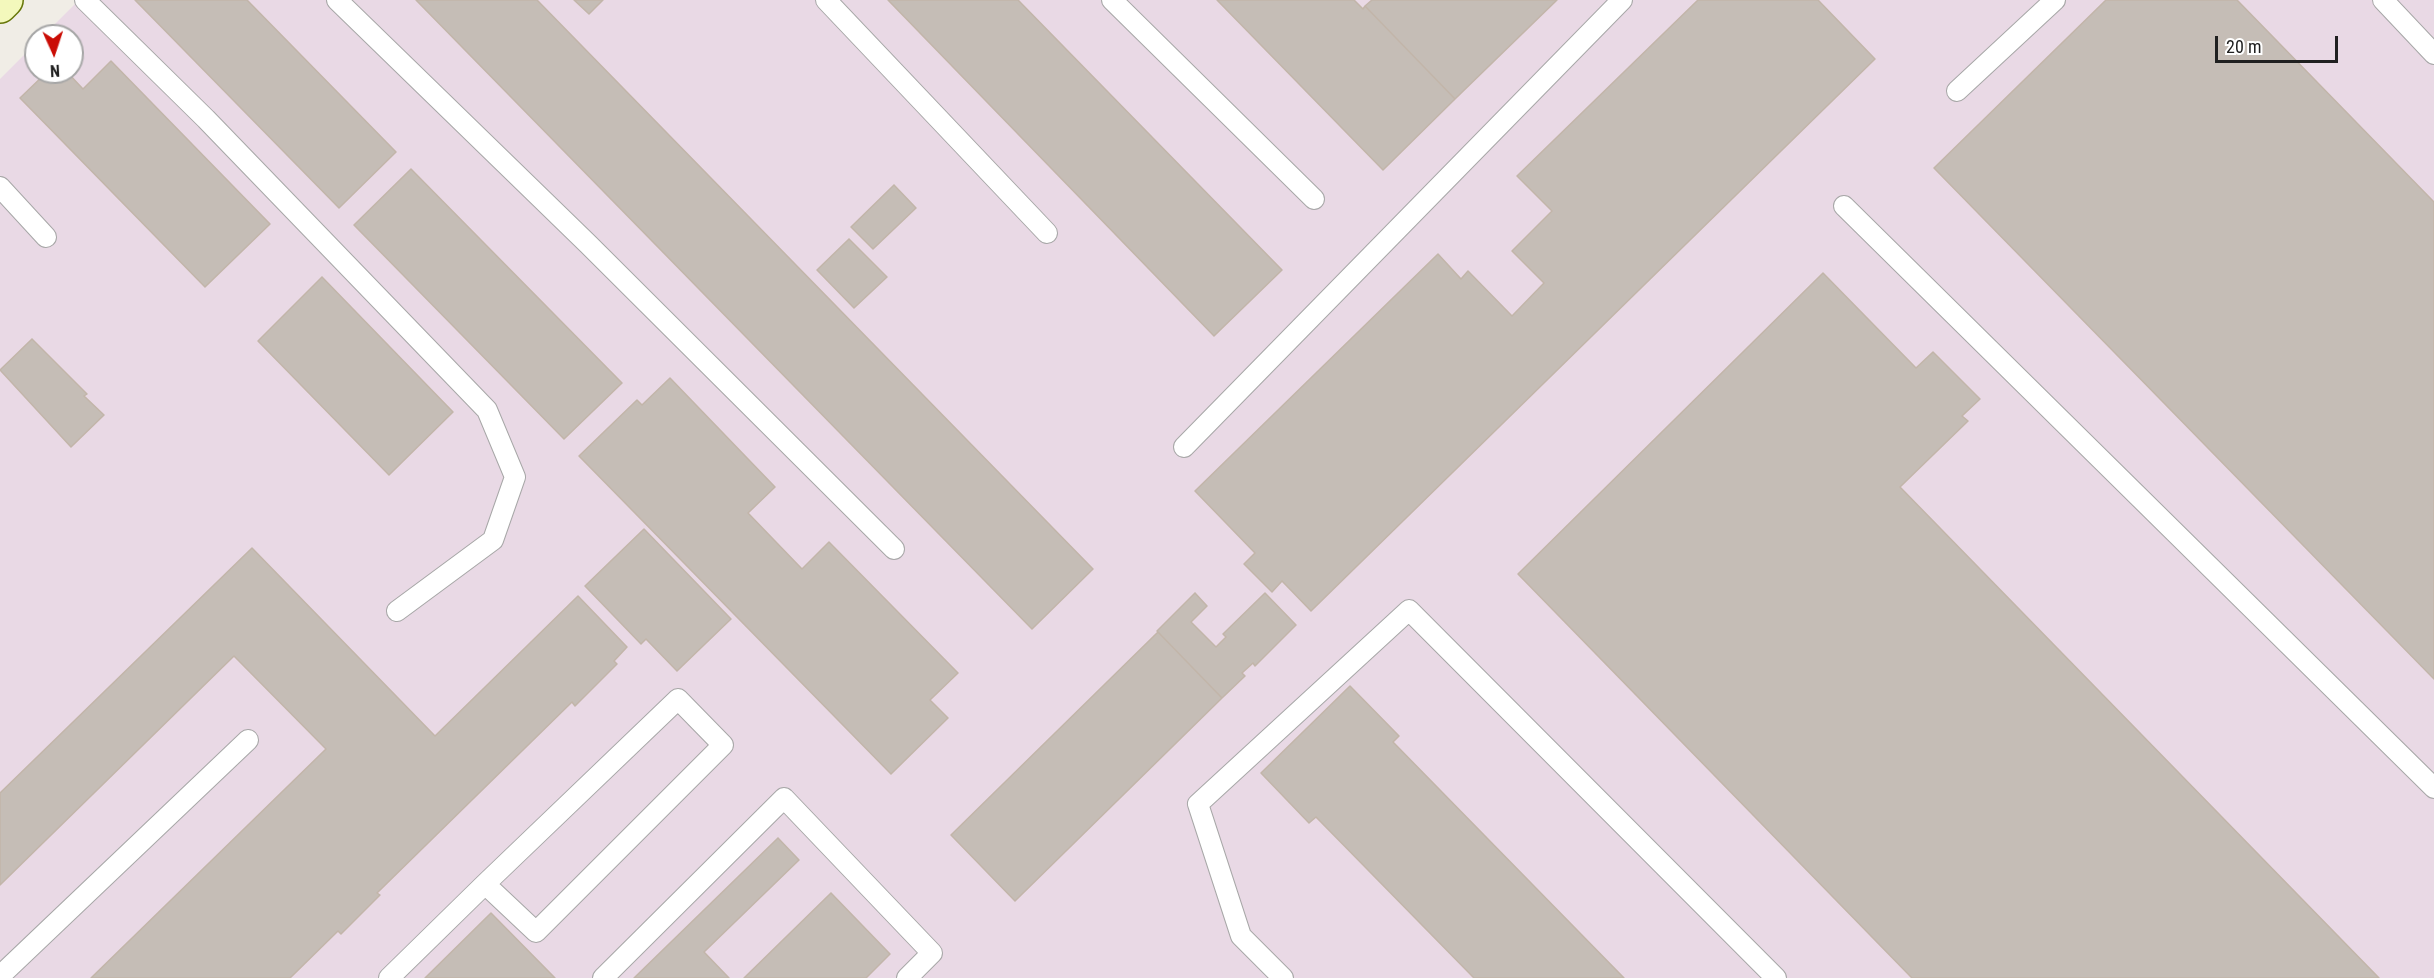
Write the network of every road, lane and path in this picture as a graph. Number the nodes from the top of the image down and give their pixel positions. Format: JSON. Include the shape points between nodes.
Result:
{"nodes":[{"id":1,"x":6,"y":0,"type":"edge"},
{"id":2,"x":85,"y":0,"type":"edge"},
{"id":3,"x":337,"y":0,"type":"edge"},
{"id":4,"x":826,"y":0,"type":"edge"},
{"id":5,"x":1112,"y":0,"type":"edge"},
{"id":6,"x":1622,"y":0,"type":"edge"},
{"id":7,"x":2055,"y":0,"type":"edge"},
{"id":8,"x":2383,"y":0,"type":"edge"},
{"id":9,"x":0,"y":6,"type":"edge"},
{"id":10,"x":2434,"y":54,"type":"edge"},
{"id":11,"x":1957,"y":91,"type":"dead end"},
{"id":12,"x":0,"y":188,"type":"edge"},
{"id":13,"x":1314,"y":199,"type":"dead end"},
{"id":14,"x":1844,"y":206,"type":"dead end"},
{"id":15,"x":1047,"y":233,"type":"dead end"},
{"id":16,"x":46,"y":237,"type":"dead end"},
{"id":17,"x":1184,"y":447,"type":"dead end"},
{"id":18,"x":894,"y":549,"type":"dead end"},
{"id":19,"x":398,"y":611,"type":"dead end"},
{"id":20,"x":248,"y":741,"type":"dead end"},
{"id":21,"x":2434,"y":788,"type":"edge"},
{"id":22,"x":485,"y":884,"type":"junction"},
{"id":23,"x":0,"y":976,"type":"edge"},
{"id":24,"x":388,"y":978,"type":"edge"},
{"id":25,"x":603,"y":978,"type":"edge"},
{"id":26,"x":907,"y":978,"type":"edge"},
{"id":27,"x":1283,"y":978,"type":"edge"},
{"id":28,"x":1776,"y":978,"type":"edge"}],
"edges":[{"from":1,"to":9,"type":"main road"},
{"from":2,"to":19,"type":"lane","via":[[206,119],[487,410],[515,477],[493,540]]},
{"from":3,"to":18,"type":"lane","via":[[597,252]]},
{"from":4,"to":15,"type":"lane"},
{"from":5,"to":13,"type":"lane"},
{"from":6,"to":17,"type":"lane"},
{"from":7,"to":11,"type":"lane"},
{"from":8,"to":10,"type":"lane"},
{"from":12,"to":16,"type":"lane"},
{"from":14,"to":21,"type":"lane"},
{"from":20,"to":23,"type":"lane"},
{"from":22,"to":22,"type":"lane","via":[[536,932],[723,745],[678,699]]},
{"from":22,"to":24,"type":"lane"},
{"from":25,"to":26,"type":"lane","via":[[784,798],[932,953]]},
{"from":27,"to":28,"type":"lane","via":[[1241,936],[1198,804],[1409,610]]}]}
